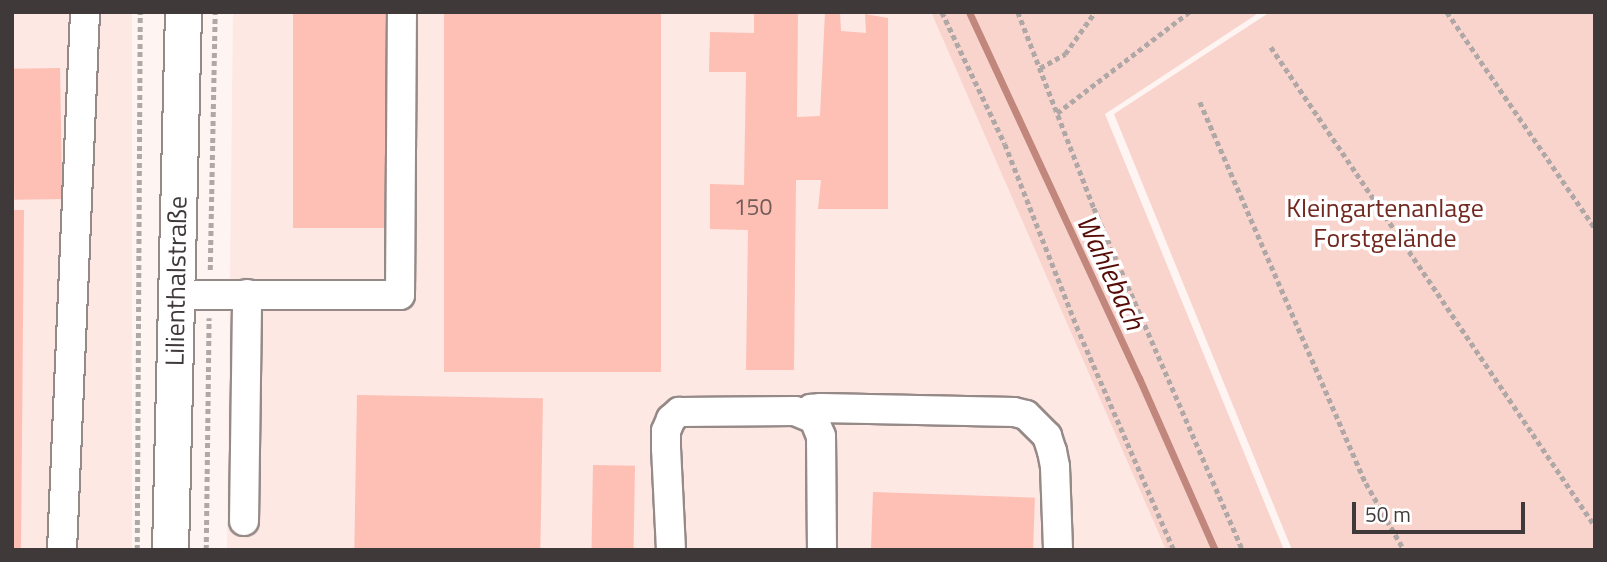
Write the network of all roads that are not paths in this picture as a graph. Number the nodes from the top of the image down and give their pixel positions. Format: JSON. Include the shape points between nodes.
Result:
{"nodes":[{"id":1,"x":85,"y":12,"type":"edge"},
{"id":2,"x":183,"y":12,"type":"edge"},
{"id":3,"x":402,"y":12,"type":"edge"},
{"id":4,"x":247,"y":294,"type":"junction"},
{"id":5,"x":176,"y":295,"type":"junction"},
{"id":6,"x":805,"y":414,"type":"junction"},
{"id":7,"x":244,"y":521,"type":"dead end"},
{"id":8,"x":62,"y":550,"type":"edge"},
{"id":9,"x":170,"y":550,"type":"edge"},
{"id":10,"x":671,"y":550,"type":"edge"},
{"id":11,"x":822,"y":550,"type":"edge"},
{"id":12,"x":1059,"y":550,"type":"edge"}],
"edges":[{"from":1,"to":8,"type":"lane"},
{"from":2,"to":5,"type":"main road","name":"Lilienthalstraße"},
{"from":3,"to":4,"type":"lane","via":[[400,295]]},
{"from":4,"to":5,"type":"lane"},
{"from":4,"to":7,"type":"lane"},
{"from":5,"to":9,"type":"main road","name":"Lilienthalstraße"},
{"from":6,"to":10,"type":"lane","via":[[679,412],[671,419],[666,449]]},
{"from":6,"to":11,"type":"lane","via":[[814,419],[821,436]]},
{"from":6,"to":12,"type":"lane","via":[[821,408],[1026,415],[1047,436],[1052,451]]}]}
